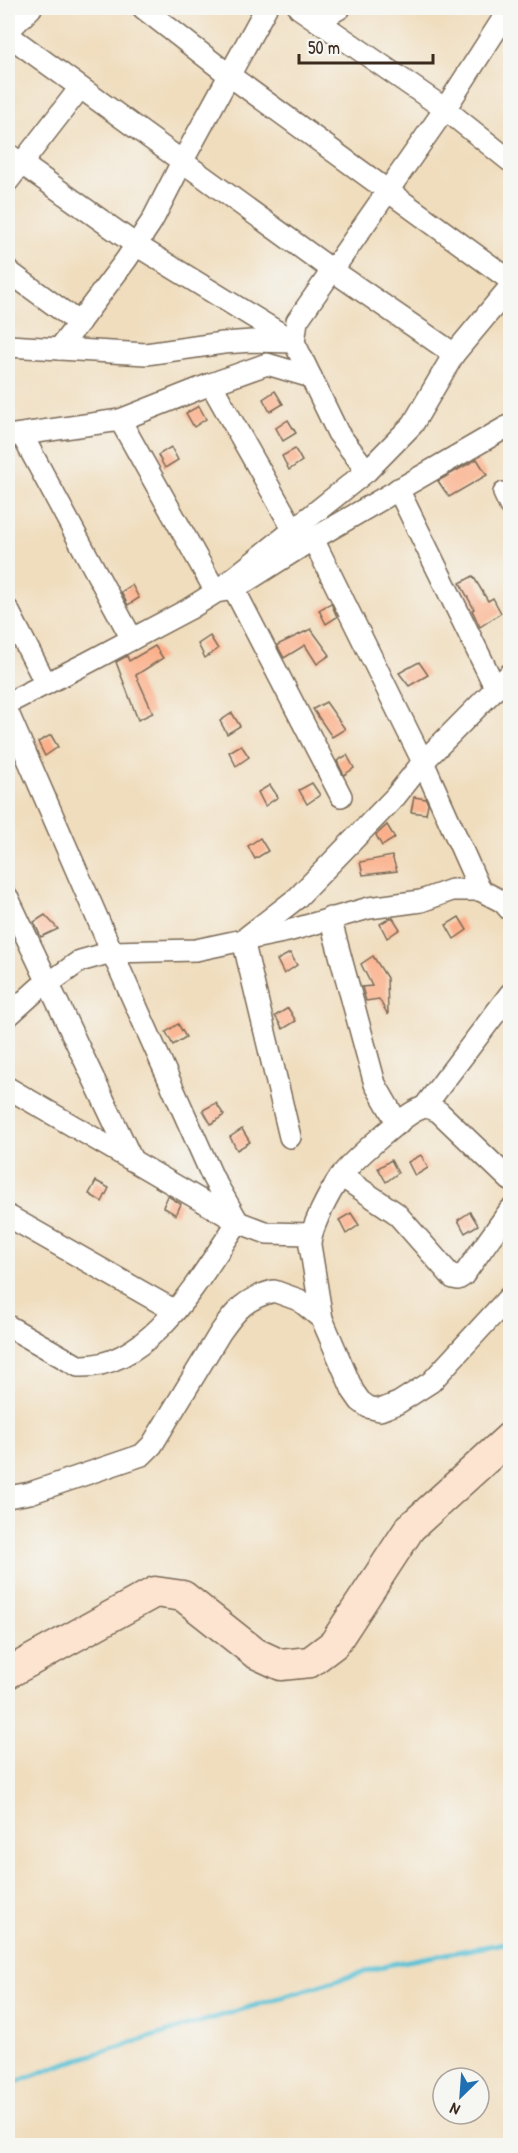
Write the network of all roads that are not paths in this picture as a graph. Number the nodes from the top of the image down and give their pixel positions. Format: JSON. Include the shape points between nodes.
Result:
{"nodes":[{"id":1,"x":30,"y":8,"type":"edge"},
{"id":2,"x":143,"y":8,"type":"edge"},
{"id":3,"x":266,"y":8,"type":"edge"},
{"id":4,"x":299,"y":8,"type":"edge"},
{"id":5,"x":340,"y":8,"type":"edge"},
{"id":6,"x":510,"y":8,"type":"edge"},
{"id":7,"x":318,"y":21,"type":"junction"},
{"id":8,"x":8,"y":33,"type":"edge"},
{"id":9,"x":503,"y":37,"type":"edge"},
{"id":10,"x":230,"y":75,"type":"junction"},
{"id":11,"x":80,"y":88,"type":"junction"},
{"id":12,"x":445,"y":109,"type":"junction"},
{"id":13,"x":14,"y":158,"type":"edge"},
{"id":14,"x":510,"y":161,"type":"edge"},
{"id":15,"x":182,"y":162,"type":"junction"},
{"id":16,"x":8,"y":181,"type":"edge"},
{"id":17,"x":388,"y":191,"type":"junction"},
{"id":18,"x":136,"y":245,"type":"junction"},
{"id":19,"x":332,"y":270,"type":"junction"},
{"id":20,"x":8,"y":271,"type":"edge"},
{"id":21,"x":510,"y":280,"type":"edge"},
{"id":22,"x":510,"y":287,"type":"edge"},
{"id":23,"x":79,"y":323,"type":"junction"},
{"id":24,"x":294,"y":342,"type":"junction"},
{"id":25,"x":8,"y":346,"type":"edge"},
{"id":26,"x":59,"y":349,"type":"junction"},
{"id":27,"x":454,"y":354,"type":"junction"},
{"id":28,"x":311,"y":377,"type":"junction"},
{"id":29,"x":211,"y":384,"type":"junction"},
{"id":30,"x":120,"y":420,"type":"junction"},
{"id":31,"x":510,"y":425,"type":"edge"},
{"id":32,"x":15,"y":436,"type":"edge"},
{"id":33,"x":367,"y":471,"type":"junction"},
{"id":34,"x":398,"y":489,"type":"junction"},
{"id":35,"x":293,"y":529,"type":"junction"},
{"id":36,"x":313,"y":539,"type":"junction"},
{"id":37,"x":225,"y":591,"type":"junction"},
{"id":38,"x":8,"y":610,"type":"edge"},
{"id":39,"x":132,"y":639,"type":"junction"},
{"id":40,"x":503,"y":682,"type":"edge"},
{"id":41,"x":46,"y":684,"type":"junction"},
{"id":42,"x":8,"y":703,"type":"edge"},
{"id":43,"x":8,"y":713,"type":"edge"},
{"id":44,"x":423,"y":762,"type":"junction"},
{"id":45,"x":341,"y":796,"type":"dead end"},
{"id":46,"x":480,"y":890,"type":"junction"},
{"id":47,"x":8,"y":897,"type":"edge"},
{"id":48,"x":510,"y":910,"type":"edge"},
{"id":49,"x":330,"y":918,"type":"junction"},
{"id":50,"x":243,"y":940,"type":"junction"},
{"id":51,"x":111,"y":952,"type":"junction"},
{"id":52,"x":48,"y":984,"type":"junction"},
{"id":53,"x":510,"y":994,"type":"edge"},
{"id":54,"x":8,"y":1016,"type":"edge"},
{"id":55,"x":8,"y":1088,"type":"edge"},
{"id":56,"x":425,"y":1107,"type":"junction"},
{"id":57,"x":398,"y":1124,"type":"junction"},
{"id":58,"x":290,"y":1137,"type":"dead end"},
{"id":59,"x":132,"y":1160,"type":"junction"},
{"id":60,"x":341,"y":1176,"type":"junction"},
{"id":61,"x":510,"y":1180,"type":"edge"},
{"id":62,"x":510,"y":1210,"type":"edge"},
{"id":63,"x":8,"y":1216,"type":"edge"},
{"id":64,"x":238,"y":1222,"type":"junction"},
{"id":65,"x":310,"y":1234,"type":"junction"},
{"id":66,"x":510,"y":1296,"type":"edge"},
{"id":67,"x":175,"y":1311,"type":"junction"},
{"id":68,"x":322,"y":1319,"type":"junction"},
{"id":69,"x":8,"y":1326,"type":"edge"},
{"id":70,"x":510,"y":1437,"type":"edge"},
{"id":71,"x":8,"y":1497,"type":"edge"},
{"id":72,"x":8,"y":1673,"type":"edge"}],
"edges":[{"from":1,"to":8,"type":"street"},
{"from":2,"to":10,"type":"street"},
{"from":3,"to":10,"type":"street"},
{"from":4,"to":7,"type":"street"},
{"from":5,"to":7,"type":"street"},
{"from":6,"to":9,"type":"street"},
{"from":7,"to":12,"type":"street"},
{"from":8,"to":11,"type":"street"},
{"from":9,"to":12,"type":"street"},
{"from":10,"to":15,"type":"street"},
{"from":10,"to":17,"type":"street"},
{"from":11,"to":13,"type":"street"},
{"from":11,"to":15,"type":"street"},
{"from":12,"to":14,"type":"street"},
{"from":12,"to":17,"type":"street"},
{"from":13,"to":16,"type":"street"},
{"from":13,"to":18,"type":"street"},
{"from":15,"to":18,"type":"street"},
{"from":15,"to":19,"type":"street"},
{"from":17,"to":19,"type":"street"},
{"from":17,"to":21,"type":"street"},
{"from":18,"to":23,"type":"street"},
{"from":18,"to":24,"type":"street"},
{"from":19,"to":24,"type":"street","via":[[297,321]]},
{"from":19,"to":27,"type":"street"},
{"from":20,"to":23,"type":"street"},
{"from":22,"to":27,"type":"street"},
{"from":23,"to":26,"type":"street"},
{"from":24,"to":26,"type":"street","via":[[224,343],[146,354]]},
{"from":24,"to":28,"type":"street"},
{"from":25,"to":26,"type":"street"},
{"from":27,"to":33,"type":"street","via":[[413,424]]},
{"from":28,"to":29,"type":"street","via":[[267,364]]},
{"from":28,"to":33,"type":"street","via":[[338,433]]},
{"from":29,"to":30,"type":"street"},
{"from":29,"to":35,"type":"street"},
{"from":30,"to":32,"type":"street"},
{"from":30,"to":37,"type":"street"},
{"from":31,"to":34,"type":"street"},
{"from":32,"to":39,"type":"street"},
{"from":33,"to":35,"type":"street"},
{"from":34,"to":36,"type":"street"},
{"from":34,"to":40,"type":"street"},
{"from":35,"to":37,"type":"street"},
{"from":36,"to":37,"type":"street"},
{"from":36,"to":44,"type":"street"},
{"from":37,"to":39,"type":"street"},
{"from":37,"to":45,"type":"street"},
{"from":38,"to":41,"type":"street"},
{"from":39,"to":41,"type":"street"},
{"from":40,"to":44,"type":"street"},
{"from":41,"to":42,"type":"street"},
{"from":43,"to":51,"type":"street"},
{"from":44,"to":46,"type":"street"},
{"from":44,"to":50,"type":"street","via":[[395,798],[297,898]]},
{"from":46,"to":48,"type":"street"},
{"from":46,"to":49,"type":"street","via":[[452,890],[421,901]]},
{"from":47,"to":52,"type":"street"},
{"from":49,"to":50,"type":"street"},
{"from":49,"to":57,"type":"street","via":[[375,1084]]},
{"from":50,"to":51,"type":"street","via":[[196,950]]},
{"from":50,"to":58,"type":"street"},
{"from":51,"to":52,"type":"street","via":[[80,961]]},
{"from":51,"to":64,"type":"street","via":[[213,1178]]},
{"from":52,"to":54,"type":"street"},
{"from":52,"to":59,"type":"street"},
{"from":53,"to":56,"type":"street"},
{"from":55,"to":59,"type":"street"},
{"from":56,"to":57,"type":"street"},
{"from":56,"to":61,"type":"street","via":[[439,1112]]},
{"from":57,"to":60,"type":"street"},
{"from":59,"to":64,"type":"street"},
{"from":60,"to":62,"type":"street","via":[[396,1213],[453,1278],[463,1276]]},
{"from":60,"to":65,"type":"street"},
{"from":63,"to":67,"type":"street"},
{"from":64,"to":65,"type":"street","via":[[267,1233]]},
{"from":64,"to":67,"type":"street"},
{"from":65,"to":68,"type":"street"},
{"from":66,"to":68,"type":"street","via":[[431,1382],[380,1410],[368,1407],[356,1396]]},
{"from":67,"to":69,"type":"street","via":[[135,1350],[92,1367],[78,1366]]},
{"from":68,"to":71,"type":"street","via":[[299,1300],[274,1291],[247,1301],[232,1315],[142,1455]]},
{"from":70,"to":72,"type":"main road","via":[[411,1527],[334,1644],[310,1662],[281,1665],[255,1653],[183,1596],[155,1592]]}]}
